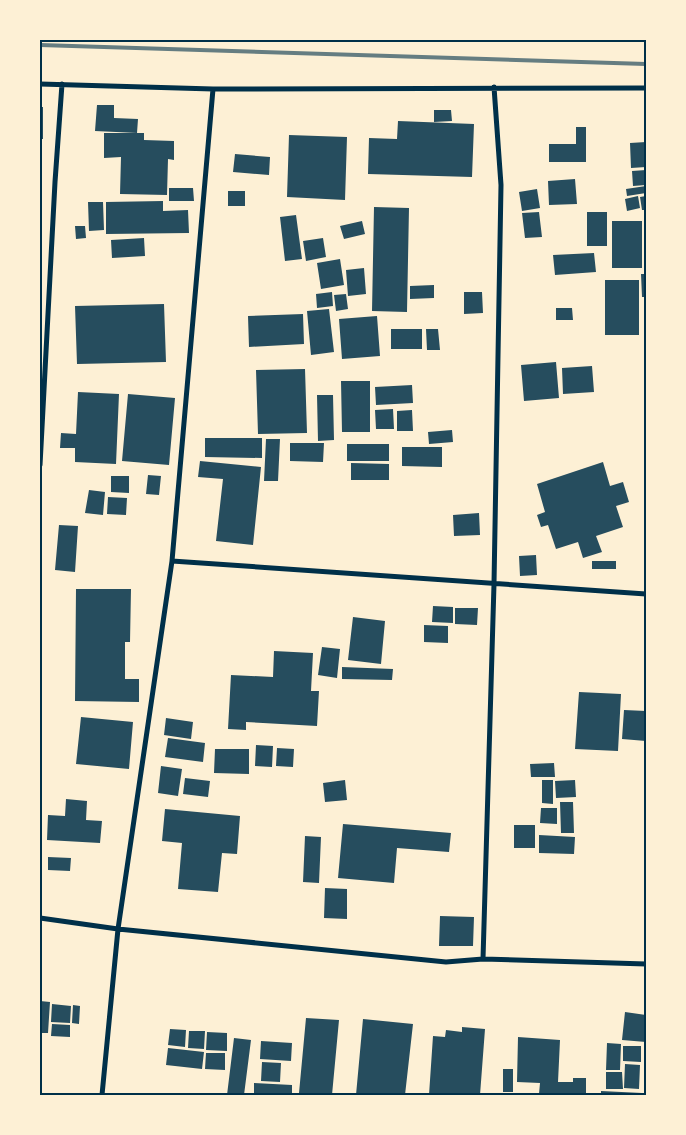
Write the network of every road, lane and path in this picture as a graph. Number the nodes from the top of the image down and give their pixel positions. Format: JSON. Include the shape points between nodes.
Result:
{"nodes":[{"id":1,"x":40,"y":84,"type":"edge"},
{"id":2,"x":62,"y":84,"type":"junction"},
{"id":3,"x":494,"y":87,"type":"junction"},
{"id":4,"x":646,"y":88,"type":"edge"},
{"id":5,"x":214,"y":89,"type":"junction"},
{"id":6,"x":40,"y":465,"type":"edge"},
{"id":7,"x":172,"y":561,"type":"junction"},
{"id":8,"x":494,"y":584,"type":"junction"},
{"id":9,"x":646,"y":594,"type":"edge"},
{"id":10,"x":40,"y":918,"type":"edge"},
{"id":11,"x":118,"y":929,"type":"junction"},
{"id":12,"x":484,"y":959,"type":"junction"},
{"id":13,"x":646,"y":964,"type":"edge"},
{"id":14,"x":102,"y":1095,"type":"edge"}],
"edges":[{"from":1,"to":2,"type":"street"},
{"from":2,"to":5,"type":"street"},
{"from":2,"to":6,"type":"street"},
{"from":3,"to":4,"type":"street"},
{"from":3,"to":5,"type":"street"},
{"from":3,"to":8,"type":"street","via":[[501,185]]},
{"from":5,"to":7,"type":"street"},
{"from":7,"to":8,"type":"street"},
{"from":7,"to":11,"type":"street"},
{"from":8,"to":9,"type":"street"},
{"from":8,"to":12,"type":"street"},
{"from":10,"to":11,"type":"street"},
{"from":11,"to":12,"type":"street","via":[[446,962]]},
{"from":11,"to":14,"type":"street"},
{"from":12,"to":13,"type":"street"}]}
